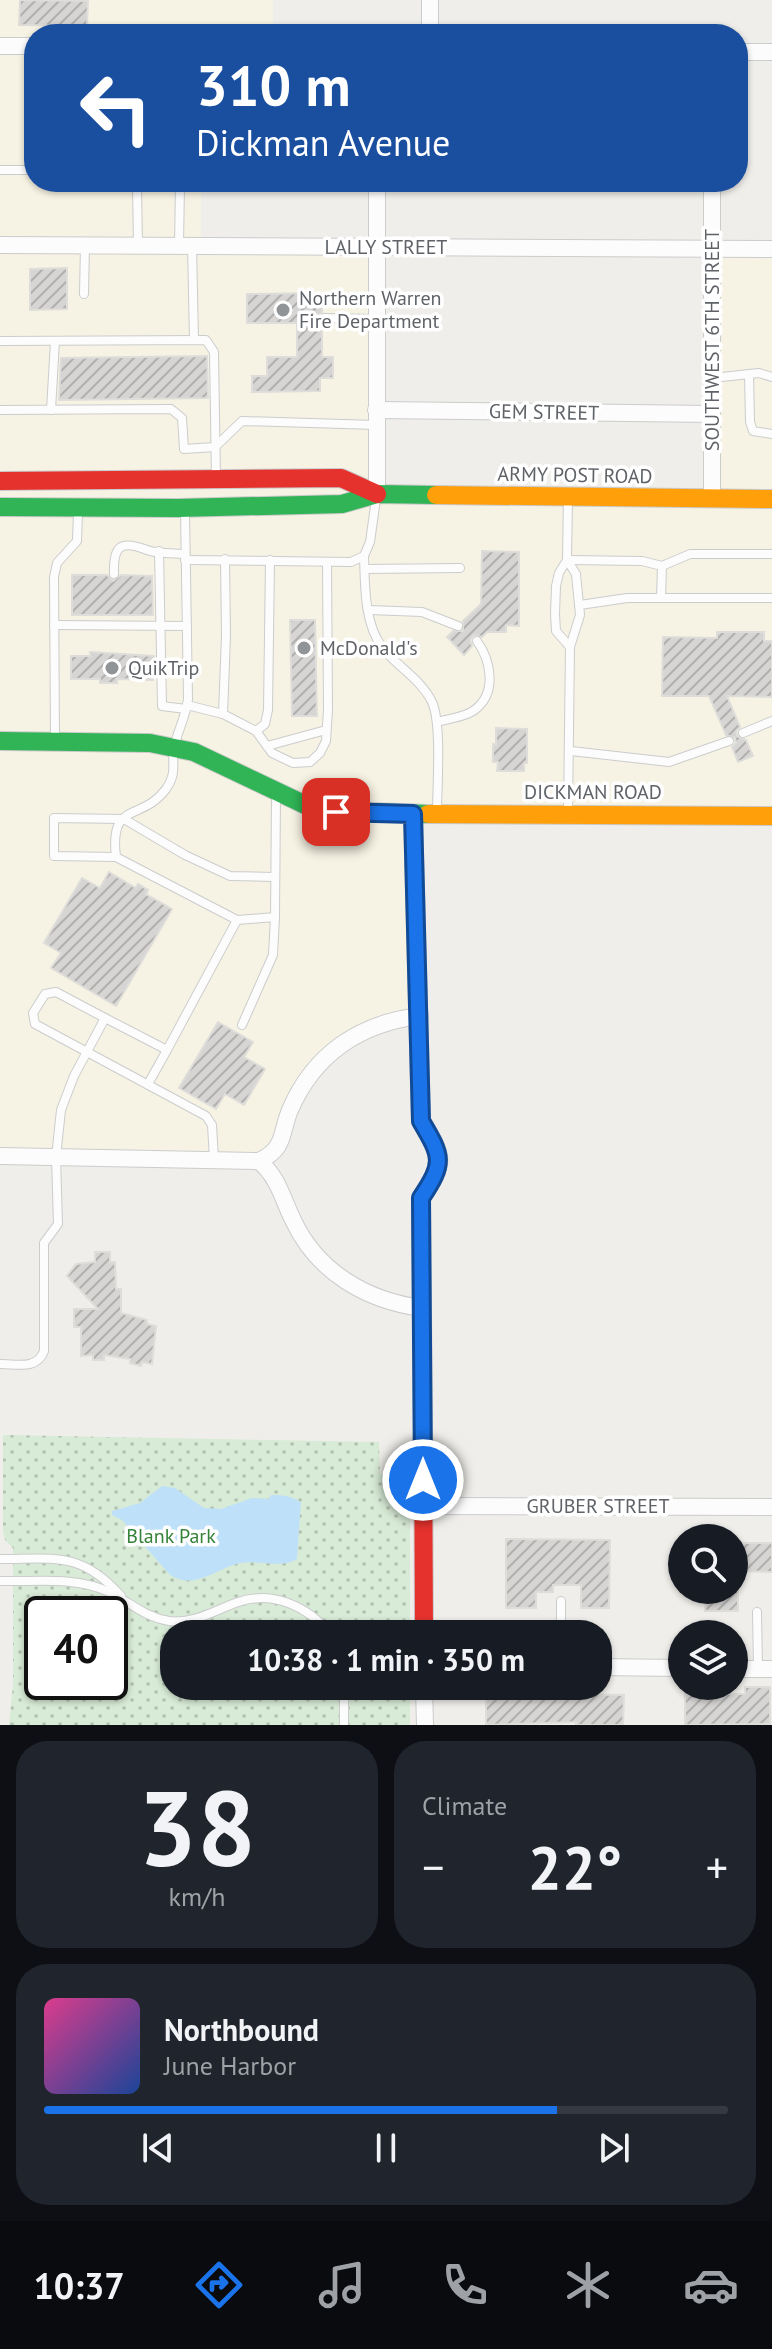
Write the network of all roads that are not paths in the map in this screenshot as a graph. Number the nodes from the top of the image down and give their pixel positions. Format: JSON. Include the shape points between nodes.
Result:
{"nodes":[{"id":1,"x":430,"y":0,"type":"edge"},
{"id":2,"x":430,"y":24,"type":"edge"},
{"id":3,"x":0,"y":46,"type":"edge"},
{"id":4,"x":24,"y":46,"type":"edge"},
{"id":5,"x":748,"y":52,"type":"edge"},
{"id":6,"x":772,"y":52,"type":"edge"},
{"id":7,"x":0,"y":170,"type":"edge"},
{"id":8,"x":24,"y":170,"type":"edge"},
{"id":9,"x":137,"y":192,"type":"edge"},
{"id":10,"x":181,"y":192,"type":"edge"},
{"id":11,"x":377,"y":192,"type":"edge"},
{"id":12,"x":712,"y":192,"type":"edge"},
{"id":13,"x":0,"y":245,"type":"edge"},
{"id":14,"x":85,"y":245,"type":"junction"},
{"id":15,"x":138,"y":245,"type":"junction"},
{"id":16,"x":186,"y":245,"type":"junction"},
{"id":17,"x":377,"y":247,"type":"junction"},
{"id":18,"x":712,"y":249,"type":"junction"},
{"id":19,"x":772,"y":249,"type":"edge"},
{"id":20,"x":84,"y":294,"type":"dead end"},
{"id":21,"x":324,"y":318,"type":"dead end"},
{"id":22,"x":377,"y":319,"type":"junction"},
{"id":23,"x":194,"y":340,"type":"junction"},
{"id":24,"x":0,"y":341,"type":"edge"},
{"id":25,"x":55,"y":341,"type":"junction"},
{"id":26,"x":749,"y":374,"type":"junction"},
{"id":27,"x":772,"y":377,"type":"edge"},
{"id":28,"x":712,"y":378,"type":"junction"},
{"id":29,"x":0,"y":410,"type":"edge"},
{"id":30,"x":51,"y":410,"type":"junction"},
{"id":31,"x":712,"y":414,"type":"junction"},
{"id":32,"x":376,"y":417,"type":"junction"},
{"id":33,"x":772,"y":434,"type":"edge"},
{"id":34,"x":215,"y":447,"type":"junction"},
{"id":35,"x":0,"y":481,"type":"edge"},
{"id":36,"x":216,"y":481,"type":"junction"},
{"id":37,"x":377,"y":494,"type":"junction"},
{"id":38,"x":568,"y":497,"type":"junction"},
{"id":39,"x":712,"y":499,"type":"junction"},
{"id":40,"x":772,"y":499,"type":"edge"},
{"id":41,"x":0,"y":507,"type":"edge"},
{"id":42,"x":78,"y":508,"type":"junction"},
{"id":43,"x":185,"y":508,"type":"junction"},
{"id":44,"x":159,"y":551,"type":"junction"},
{"id":45,"x":772,"y":554,"type":"edge"},
{"id":46,"x":364,"y":556,"type":"junction"},
{"id":47,"x":185,"y":557,"type":"junction"},
{"id":48,"x":225,"y":559,"type":"junction"},
{"id":49,"x":270,"y":560,"type":"junction"},
{"id":50,"x":567,"y":560,"type":"junction"},
{"id":51,"x":327,"y":562,"type":"junction"},
{"id":52,"x":662,"y":566,"type":"junction"},
{"id":53,"x":460,"y":568,"type":"dead end"},
{"id":54,"x":365,"y":569,"type":"junction"},
{"id":55,"x":114,"y":574,"type":"dead end"},
{"id":56,"x":661,"y":598,"type":"junction"},
{"id":57,"x":772,"y":598,"type":"edge"},
{"id":58,"x":580,"y":605,"type":"junction"},
{"id":59,"x":369,"y":610,"type":"junction"},
{"id":60,"x":54,"y":625,"type":"junction"},
{"id":61,"x":161,"y":626,"type":"junction"},
{"id":62,"x":187,"y":626,"type":"junction"},
{"id":63,"x":458,"y":626,"type":"dead end"},
{"id":64,"x":477,"y":641,"type":"dead end"},
{"id":65,"x":570,"y":647,"type":"junction"},
{"id":66,"x":187,"y":707,"type":"junction"},
{"id":67,"x":223,"y":714,"type":"junction"},
{"id":68,"x":772,"y":721,"type":"edge"},
{"id":69,"x":437,"y":722,"type":"junction"},
{"id":70,"x":326,"y":730,"type":"junction"},
{"id":71,"x":256,"y":731,"type":"junction"},
{"id":72,"x":743,"y":733,"type":"dead end"},
{"id":73,"x":0,"y":741,"type":"edge"},
{"id":74,"x":729,"y":741,"type":"dead end"},
{"id":75,"x":55,"y":742,"type":"junction"},
{"id":76,"x":267,"y":746,"type":"junction"},
{"id":77,"x":174,"y":749,"type":"junction"},
{"id":78,"x":571,"y":751,"type":"junction"},
{"id":79,"x":276,"y":792,"type":"junction"},
{"id":80,"x":568,"y":813,"type":"junction"},
{"id":81,"x":413,"y":814,"type":"junction"},
{"id":82,"x":437,"y":814,"type":"junction"},
{"id":83,"x":772,"y":816,"type":"edge"},
{"id":84,"x":124,"y":819,"type":"junction"},
{"id":85,"x":116,"y":857,"type":"junction"},
{"id":86,"x":274,"y":877,"type":"junction"},
{"id":87,"x":275,"y":917,"type":"junction"},
{"id":88,"x":237,"y":920,"type":"junction"},
{"id":89,"x":420,"y":1016,"type":"junction"},
{"id":90,"x":105,"y":1018,"type":"junction"},
{"id":91,"x":242,"y":1025,"type":"dead end"},
{"id":92,"x":167,"y":1050,"type":"junction"},
{"id":93,"x":86,"y":1052,"type":"junction"},
{"id":94,"x":148,"y":1084,"type":"junction"},
{"id":95,"x":0,"y":1156,"type":"edge"},
{"id":96,"x":56,"y":1157,"type":"junction"},
{"id":97,"x":214,"y":1160,"type":"junction"},
{"id":98,"x":259,"y":1161,"type":"junction"},
{"id":99,"x":422,"y":1308,"type":"junction"},
{"id":100,"x":0,"y":1364,"type":"edge"},
{"id":101,"x":423,"y":1506,"type":"junction"},
{"id":102,"x":772,"y":1507,"type":"edge"},
{"id":103,"x":0,"y":1559,"type":"edge"},
{"id":104,"x":0,"y":1581,"type":"edge"},
{"id":105,"x":116,"y":1596,"type":"edge"},
{"id":106,"x":121,"y":1596,"type":"edge"},
{"id":107,"x":561,"y":1601,"type":"dead end"},
{"id":108,"x":128,"y":1604,"type":"edge"},
{"id":109,"x":757,"y":1612,"type":"dead end"},
{"id":110,"x":165,"y":1620,"type":"edge"},
{"id":111,"x":194,"y":1620,"type":"edge"},
{"id":112,"x":317,"y":1620,"type":"edge"},
{"id":113,"x":424,"y":1620,"type":"edge"},
{"id":114,"x":561,"y":1620,"type":"edge"},
{"id":115,"x":612,"y":1667,"type":"edge"},
{"id":116,"x":668,"y":1668,"type":"edge"},
{"id":117,"x":765,"y":1669,"type":"edge"},
{"id":118,"x":344,"y":1700,"type":"edge"},
{"id":119,"x":424,"y":1700,"type":"edge"},
{"id":120,"x":344,"y":1725,"type":"edge"},
{"id":121,"x":425,"y":1725,"type":"edge"}],
"edges":[{"from":1,"to":2,"type":"street"},
{"from":3,"to":4,"type":"street"},
{"from":5,"to":6,"type":"street"},
{"from":7,"to":8,"type":"lane"},
{"from":9,"to":15,"type":"lane"},
{"from":10,"to":16,"type":"lane"},
{"from":11,"to":17,"type":"street"},
{"from":12,"to":18,"type":"street","name":"SOUTHWEST 6TH STREET"},
{"from":13,"to":14,"type":"street","name":"LALLY STREET"},
{"from":14,"to":15,"type":"street","name":"LALLY STREET"},
{"from":14,"to":20,"type":"lane"},
{"from":15,"to":16,"type":"street","name":"LALLY STREET"},
{"from":16,"to":17,"type":"street","name":"LALLY STREET"},
{"from":16,"to":23,"type":"lane"},
{"from":17,"to":18,"type":"street","name":"LALLY STREET"},
{"from":17,"to":22,"type":"street"},
{"from":18,"to":19,"type":"street","name":"LALLY STREET"},
{"from":18,"to":28,"type":"street","name":"SOUTHWEST 6TH STREET"},
{"from":21,"to":22,"type":"lane"},
{"from":22,"to":32,"type":"street"},
{"from":23,"to":25,"type":"lane"},
{"from":23,"to":34,"type":"lane","via":[[206,340],[214,352]]},
{"from":24,"to":25,"type":"lane"},
{"from":25,"to":30,"type":"lane"},
{"from":26,"to":27,"type":"lane"},
{"from":26,"to":28,"type":"lane"},
{"from":26,"to":33,"type":"lane","via":[[753,431]]},
{"from":28,"to":31,"type":"street","name":"SOUTHWEST 6TH STREET"},
{"from":29,"to":30,"type":"lane"},
{"from":30,"to":34,"type":"lane","via":[[171,409],[182,418],[184,449]]},
{"from":31,"to":32,"type":"street","name":"GEM STREET"},
{"from":31,"to":39,"type":"street","name":"SOUTHWEST 6TH STREET"},
{"from":32,"to":34,"type":"lane","via":[[242,421]]},
{"from":32,"to":37,"type":"street"},
{"from":34,"to":36,"type":"lane"},
{"from":35,"to":36,"type":"street","name":"ARMY POST ROAD"},
{"from":36,"to":37,"type":"street","name":"ARMY POST ROAD","via":[[341,478]]},
{"from":37,"to":38,"type":"street","name":"ARMY POST ROAD"},
{"from":37,"to":43,"type":"street","name":"ARMY POST ROAD","via":[[342,504]]},
{"from":37,"to":46,"type":"lane"},
{"from":38,"to":39,"type":"street","name":"ARMY POST ROAD"},
{"from":38,"to":50,"type":"lane"},
{"from":39,"to":40,"type":"street","name":"ARMY POST ROAD"},
{"from":41,"to":42,"type":"street","name":"ARMY POST ROAD"},
{"from":42,"to":43,"type":"street","name":"ARMY POST ROAD"},
{"from":42,"to":60,"type":"lane","via":[[77,541],[57,563],[54,577]]},
{"from":43,"to":47,"type":"lane"},
{"from":44,"to":47,"type":"lane"},
{"from":44,"to":55,"type":"lane","via":[[138,544],[118,549]]},
{"from":44,"to":61,"type":"lane"},
{"from":45,"to":52,"type":"lane","via":[[690,554]]},
{"from":46,"to":51,"type":"lane"},
{"from":46,"to":54,"type":"lane"},
{"from":47,"to":48,"type":"lane"},
{"from":47,"to":62,"type":"lane"},
{"from":48,"to":49,"type":"lane"},
{"from":48,"to":67,"type":"lane"},
{"from":49,"to":51,"type":"lane"},
{"from":49,"to":71,"type":"lane","via":[[268,710],[265,724]]},
{"from":50,"to":52,"type":"lane"},
{"from":50,"to":58,"type":"lane","via":[[576,574]]},
{"from":50,"to":65,"type":"lane","via":[[556,586],[555,614],[556,631]]},
{"from":51,"to":70,"type":"lane"},
{"from":52,"to":56,"type":"lane"},
{"from":53,"to":54,"type":"lane"},
{"from":54,"to":59,"type":"lane"},
{"from":56,"to":57,"type":"lane"},
{"from":56,"to":58,"type":"lane"},
{"from":58,"to":65,"type":"lane"},
{"from":59,"to":63,"type":"lane","via":[[411,610]]},
{"from":59,"to":69,"type":"lane","via":[[381,646],[432,702]]},
{"from":60,"to":61,"type":"lane"},
{"from":60,"to":75,"type":"lane"},
{"from":61,"to":62,"type":"lane"},
{"from":61,"to":66,"type":"lane","via":[[162,706]]},
{"from":62,"to":66,"type":"lane"},
{"from":64,"to":69,"type":"lane","via":[[490,670],[483,700],[472,712]]},
{"from":65,"to":78,"type":"lane"},
{"from":66,"to":67,"type":"lane"},
{"from":66,"to":77,"type":"lane"},
{"from":67,"to":71,"type":"lane"},
{"from":68,"to":72,"type":"lane"},
{"from":69,"to":82,"type":"lane"},
{"from":70,"to":76,"type":"lane"},
{"from":70,"to":76,"type":"lane","via":[[320,753],[310,762],[293,763]]},
{"from":71,"to":76,"type":"lane"},
{"from":73,"to":75,"type":"street","name":"DICKMAN ROAD"},
{"from":74,"to":78,"type":"lane","via":[[669,762]]},
{"from":75,"to":77,"type":"street","name":"DICKMAN ROAD","via":[[150,743]]},
{"from":77,"to":79,"type":"street","name":"DICKMAN ROAD","via":[[194,752]]},
{"from":77,"to":84,"type":"lane","via":[[176,770],[166,789]]},
{"from":78,"to":80,"type":"lane"},
{"from":79,"to":81,"type":"street","name":"DICKMAN ROAD","via":[[316,810]]},
{"from":79,"to":86,"type":"lane"},
{"from":80,"to":82,"type":"street","name":"DICKMAN ROAD"},
{"from":80,"to":83,"type":"street","name":"DICKMAN ROAD"},
{"from":81,"to":82,"type":"street","name":"DICKMAN ROAD"},
{"from":81,"to":89,"type":"street"},
{"from":84,"to":85,"type":"lane","via":[[116,826]]},
{"from":84,"to":85,"type":"lane","via":[[54,818],[54,856]]},
{"from":84,"to":86,"type":"lane","via":[[230,876]]},
{"from":85,"to":88,"type":"lane"},
{"from":86,"to":87,"type":"lane"},
{"from":87,"to":88,"type":"lane"},
{"from":87,"to":91,"type":"lane","via":[[273,955]]},
{"from":88,"to":92,"type":"lane"},
{"from":89,"to":98,"type":"street","via":[[370,1027],[331,1051],[301,1086],[279,1148]]},
{"from":89,"to":99,"type":"street","via":[[421,1121],[437,1148],[439,1165],[421,1198]]},
{"from":90,"to":92,"type":"lane"},
{"from":90,"to":93,"type":"lane"},
{"from":90,"to":93,"type":"lane","via":[[56,992],[45,994],[33,1013],[35,1024]]},
{"from":92,"to":94,"type":"lane"},
{"from":93,"to":94,"type":"lane"},
{"from":93,"to":96,"type":"lane","via":[[61,1110]]},
{"from":94,"to":97,"type":"lane","via":[[206,1116],[214,1134]]},
{"from":95,"to":96,"type":"street"},
{"from":96,"to":97,"type":"street"},
{"from":96,"to":100,"type":"lane","via":[[58,1224],[44,1243],[44,1351],[33,1365]]},
{"from":97,"to":98,"type":"street"},
{"from":98,"to":99,"type":"street","via":[[278,1181],[299,1233],[331,1270],[373,1297]]},
{"from":99,"to":101,"type":"street"},
{"from":101,"to":102,"type":"street","name":"GRUBER STREET"},
{"from":101,"to":113,"type":"street"},
{"from":103,"to":106,"type":"lane","via":[[73,1561],[90,1567]]},
{"from":104,"to":105,"type":"lane","via":[[71,1582]]},
{"from":107,"to":114,"type":"lane"},
{"from":108,"to":110,"type":"lane"},
{"from":109,"to":117,"type":"lane"},
{"from":111,"to":112,"type":"lane","via":[[259,1598],[281,1600]]},
{"from":115,"to":116,"type":"street"},
{"from":118,"to":120,"type":"lane"},
{"from":119,"to":121,"type":"street"}]}
